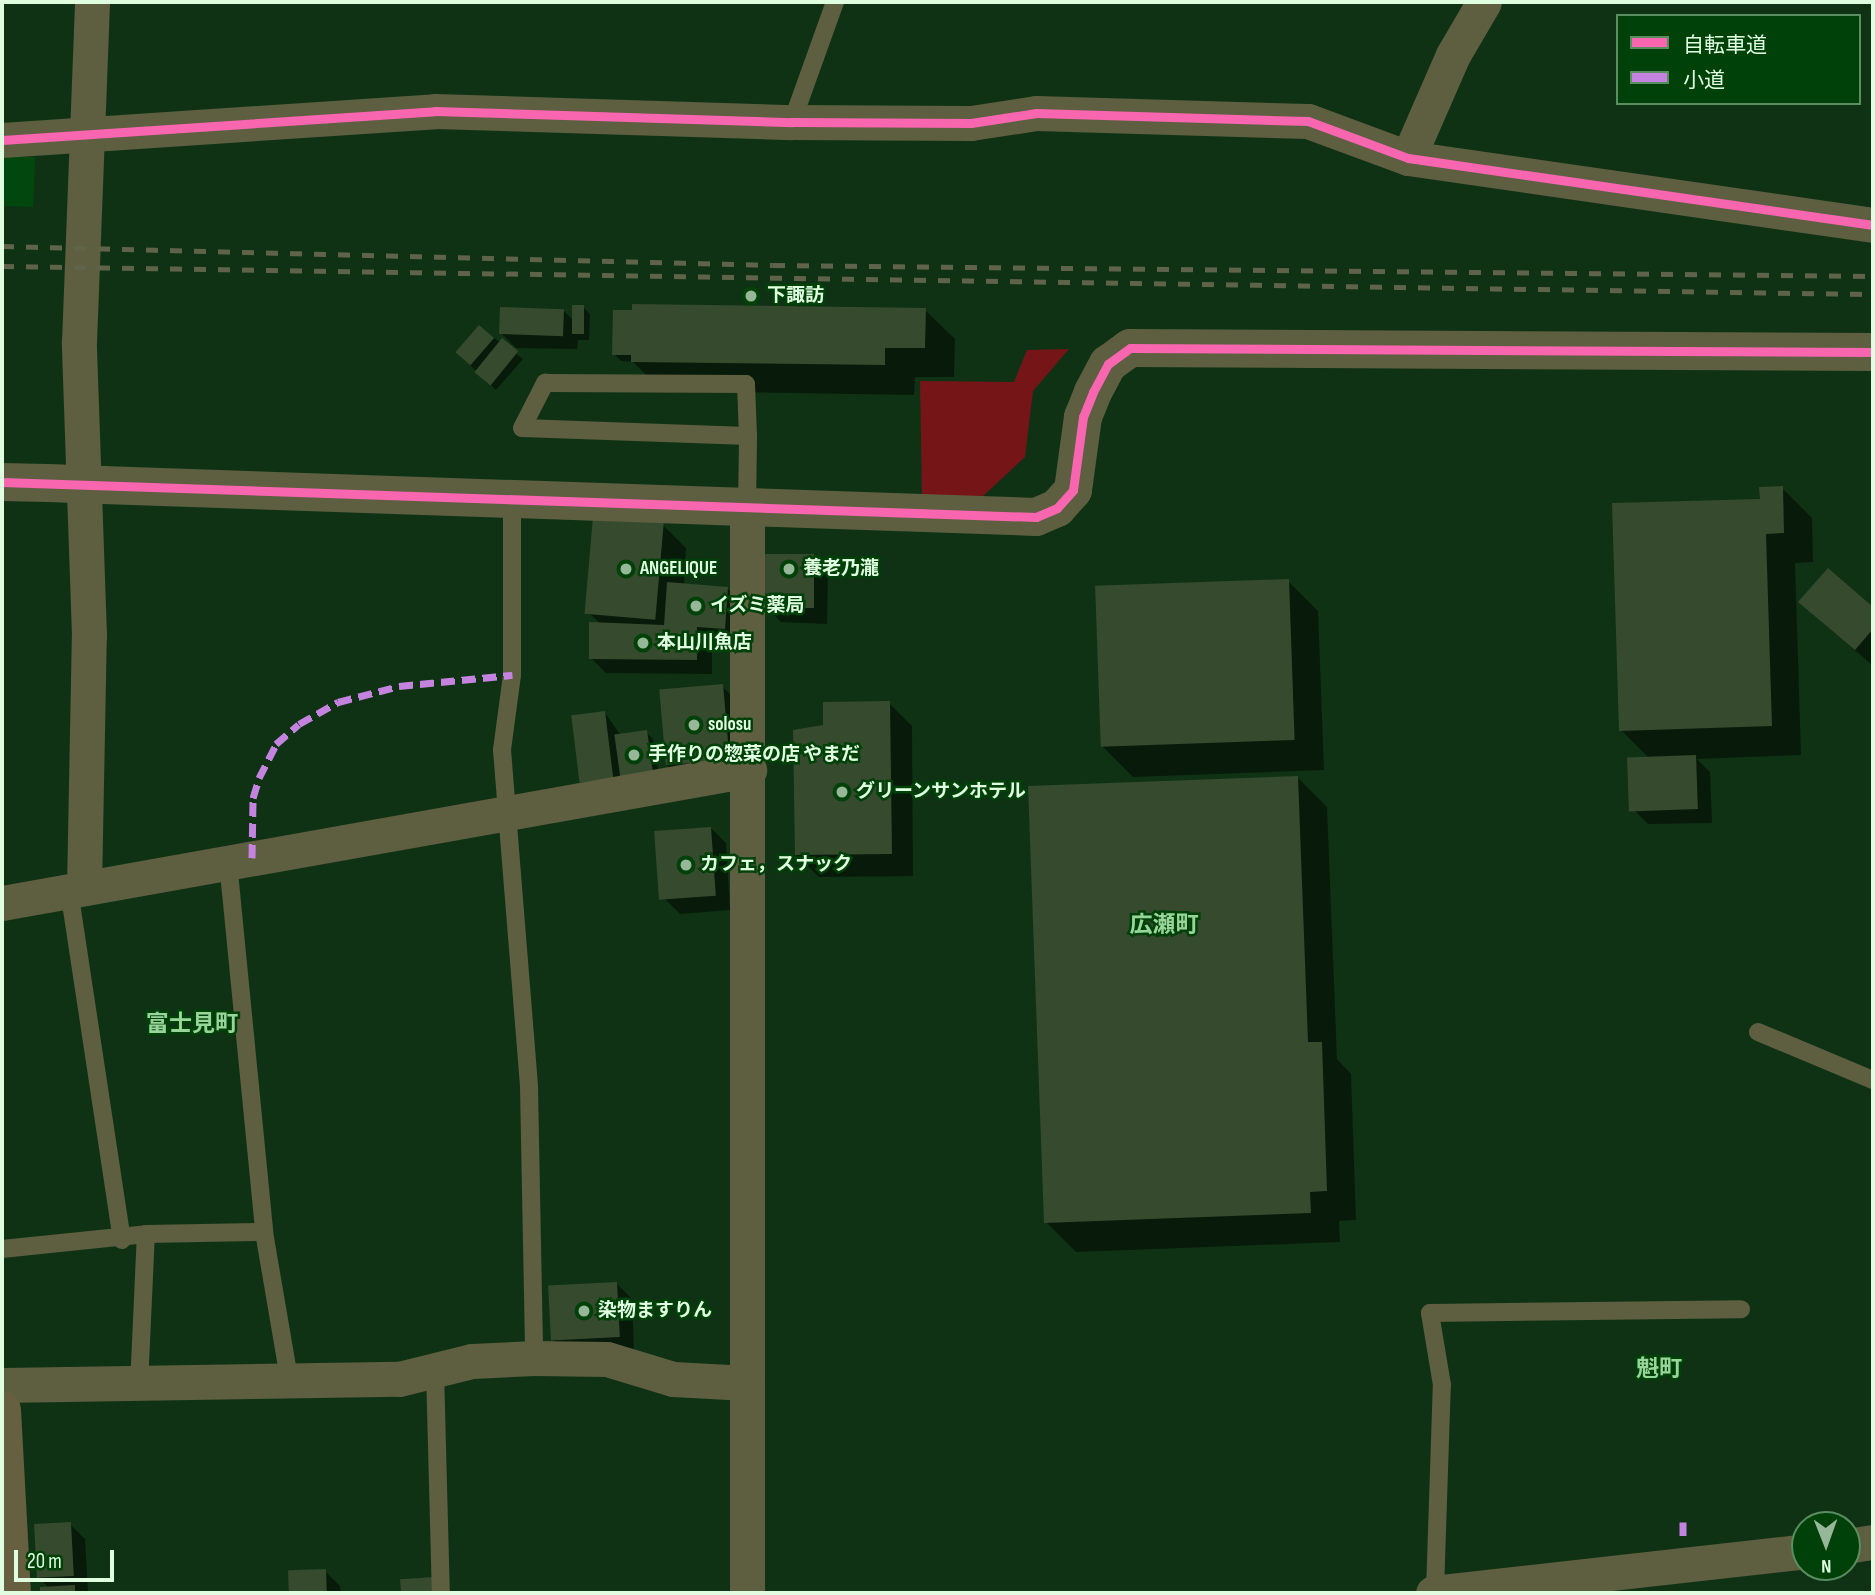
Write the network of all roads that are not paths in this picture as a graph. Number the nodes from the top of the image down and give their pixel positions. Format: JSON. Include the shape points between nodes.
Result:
{"nodes":[{"id":1,"x":92,"y":2,"type":"edge"},
{"id":2,"x":835,"y":2,"type":"edge"},
{"id":3,"x":1484,"y":2,"type":"edge"},
{"id":4,"x":792,"y":122,"type":"junction"},
{"id":5,"x":87,"y":135,"type":"junction"},
{"id":6,"x":2,"y":140,"type":"edge"},
{"id":7,"x":1408,"y":158,"type":"junction"},
{"id":8,"x":1873,"y":225,"type":"edge"},
{"id":9,"x":1873,"y":352,"type":"edge"},
{"id":10,"x":748,"y":436,"type":"junction"},
{"id":11,"x":2,"y":482,"type":"edge"},
{"id":12,"x":512,"y":500,"type":"junction"},
{"id":13,"x":747,"y":510,"type":"junction"},
{"id":14,"x":749,"y":770,"type":"junction"},
{"id":15,"x":505,"y":815,"type":"junction"},
{"id":16,"x":228,"y":862,"type":"junction"},
{"id":17,"x":76,"y":889,"type":"junction"},
{"id":18,"x":2,"y":903,"type":"edge"},
{"id":19,"x":1758,"y":1032,"type":"dead end"},
{"id":20,"x":1873,"y":1080,"type":"edge"},
{"id":21,"x":264,"y":1232,"type":"junction"},
{"id":22,"x":146,"y":1234,"type":"junction"},
{"id":23,"x":122,"y":1240,"type":"junction"},
{"id":24,"x":2,"y":1249,"type":"edge"},
{"id":25,"x":1741,"y":1309,"type":"dead end"},
{"id":26,"x":534,"y":1358,"type":"junction"},
{"id":27,"x":435,"y":1370,"type":"junction"},
{"id":28,"x":747,"y":1383,"type":"junction"},
{"id":29,"x":290,"y":1384,"type":"junction"},
{"id":30,"x":2,"y":1385,"type":"edge"},
{"id":31,"x":139,"y":1386,"type":"junction"},
{"id":32,"x":2,"y":1410,"type":"edge"},
{"id":33,"x":1791,"y":1553,"type":"edge"},
{"id":34,"x":1434,"y":1592,"type":"edge"},
{"id":35,"x":12,"y":1593,"type":"edge"},
{"id":36,"x":441,"y":1593,"type":"edge"},
{"id":37,"x":747,"y":1593,"type":"edge"}],
"edges":[{"from":1,"to":5,"type":"street"},
{"from":2,"to":4,"type":"lane"},
{"from":3,"to":7,"type":"street","via":[[1453,55]]},
{"from":4,"to":5,"type":"street","via":[[435,111]]},
{"from":4,"to":7,"type":"street","via":[[971,123],[1036,113],[1308,121]]},
{"from":5,"to":6,"type":"street"},
{"from":5,"to":17,"type":"street","via":[[79,342],[89,635]]},
{"from":7,"to":8,"type":"street"},
{"from":9,"to":13,"type":"street","via":[[1130,348],[1108,364],[1093,392],[1083,417],[1073,490],[1057,508],[1036,517]]},
{"from":10,"to":10,"type":"lane","via":[[746,384],[545,383],[522,428]]},
{"from":10,"to":13,"type":"lane"},
{"from":11,"to":12,"type":"street","bridge":true},
{"from":12,"to":13,"type":"street"},
{"from":12,"to":15,"type":"lane","via":[[512,675],[502,750]]},
{"from":13,"to":14,"type":"street"},
{"from":14,"to":15,"type":"street"},
{"from":14,"to":28,"type":"street"},
{"from":15,"to":16,"type":"street"},
{"from":15,"to":26,"type":"lane","via":[[529,1087]]},
{"from":16,"to":17,"type":"street"},
{"from":16,"to":21,"type":"lane"},
{"from":17,"to":18,"type":"street"},
{"from":17,"to":23,"type":"lane"},
{"from":19,"to":20,"type":"lane"},
{"from":21,"to":22,"type":"lane"},
{"from":21,"to":29,"type":"lane"},
{"from":22,"to":23,"type":"lane"},
{"from":22,"to":31,"type":"lane"},
{"from":23,"to":24,"type":"lane"},
{"from":25,"to":34,"type":"lane","via":[[1430,1313],[1442,1385]]},
{"from":26,"to":27,"type":"street","via":[[472,1361]]},
{"from":26,"to":28,"type":"street","via":[[607,1359],[673,1379]]},
{"from":27,"to":29,"type":"street","via":[[399,1379]]},
{"from":27,"to":36,"type":"lane"},
{"from":28,"to":37,"type":"street"},
{"from":29,"to":31,"type":"street"},
{"from":30,"to":31,"type":"street"},
{"from":32,"to":35,"type":"highway"},
{"from":33,"to":34,"type":"street"}]}
